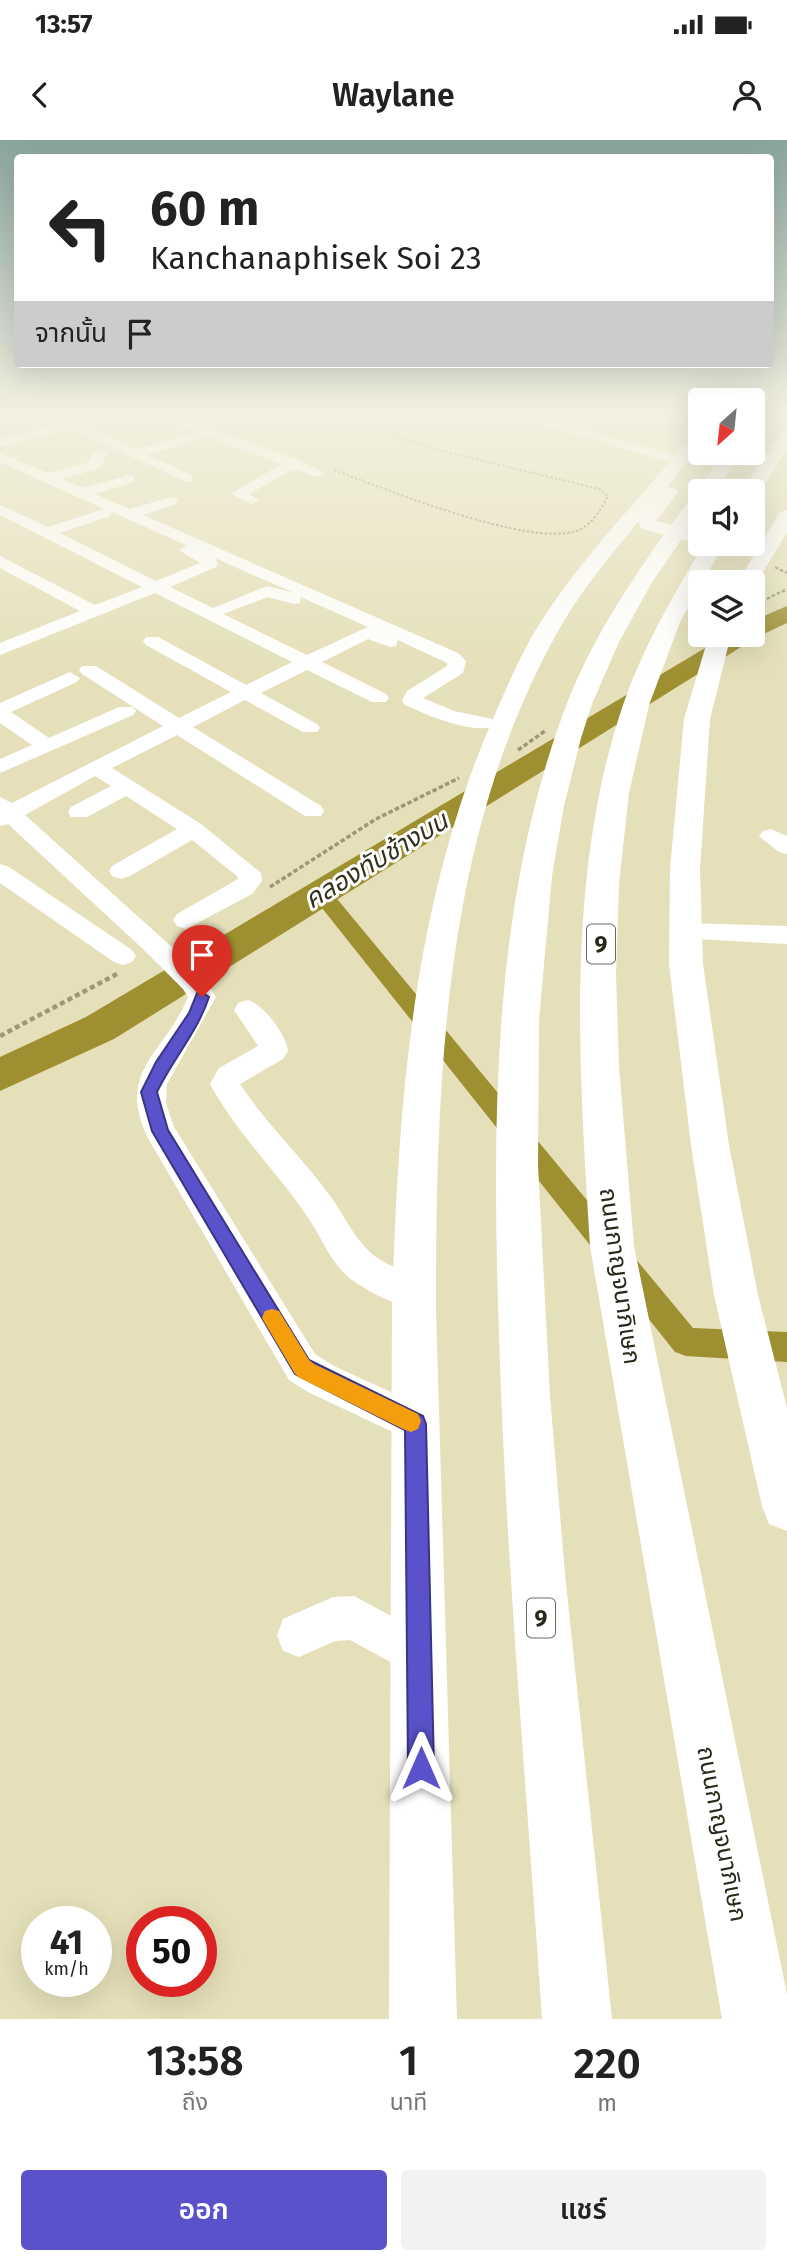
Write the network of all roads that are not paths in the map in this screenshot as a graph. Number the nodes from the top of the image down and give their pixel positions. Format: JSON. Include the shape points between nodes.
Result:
{"nodes":[{"id":1,"x":74,"y":499,"type":"edge"},
{"id":2,"x":94,"y":499,"type":"edge"},
{"id":3,"x":249,"y":499,"type":"edge"},
{"id":4,"x":648,"y":499,"type":"edge"},
{"id":5,"x":664,"y":499,"type":"edge"},
{"id":6,"x":252,"y":500,"type":"dead end"},
{"id":7,"x":171,"y":501,"type":"dead end"},
{"id":8,"x":787,"y":506,"type":"edge"},
{"id":9,"x":0,"y":509,"type":"edge"},
{"id":10,"x":105,"y":513,"type":"junction"},
{"id":11,"x":130,"y":514,"type":"junction"},
{"id":12,"x":688,"y":515,"type":"edge"},
{"id":13,"x":787,"y":516,"type":"edge"},
{"id":14,"x":765,"y":518,"type":"edge"},
{"id":15,"x":48,"y":533,"type":"junction"},
{"id":16,"x":688,"y":536,"type":"edge"},
{"id":17,"x":707,"y":556,"type":"edge"},
{"id":18,"x":0,"y":561,"type":"edge"},
{"id":19,"x":755,"y":570,"type":"edge"},
{"id":20,"x":0,"y":576,"type":"edge"},
{"id":21,"x":156,"y":587,"type":"junction"},
{"id":22,"x":221,"y":609,"type":"dead end"},
{"id":23,"x":86,"y":615,"type":"junction"},
{"id":24,"x":368,"y":632,"type":"junction"},
{"id":25,"x":152,"y":641,"type":"dead end"},
{"id":26,"x":3,"y":645,"type":"edge"},
{"id":27,"x":715,"y":647,"type":"edge"},
{"id":28,"x":306,"y":663,"type":"junction"},
{"id":29,"x":438,"y":663,"type":"dead end"},
{"id":30,"x":247,"y":693,"type":"junction"},
{"id":31,"x":379,"y":698,"type":"dead end"},
{"id":32,"x":126,"y":711,"type":"dead end"},
{"id":33,"x":0,"y":712,"type":"edge"},
{"id":34,"x":485,"y":723,"type":"dead end"},
{"id":35,"x":177,"y":726,"type":"junction"},
{"id":36,"x":310,"y":728,"type":"dead end"},
{"id":37,"x":47,"y":746,"type":"junction"},
{"id":38,"x":0,"y":767,"type":"edge"},
{"id":39,"x":96,"y":767,"type":"junction"},
{"id":40,"x":127,"y":786,"type":"junction"},
{"id":41,"x":313,"y":811,"type":"dead end"},
{"id":42,"x":4,"y":812,"type":"edge"},
{"id":43,"x":79,"y":812,"type":"dead end"},
{"id":44,"x":193,"y":828,"type":"junction"},
{"id":45,"x":121,"y":871,"type":"dead end"},
{"id":46,"x":0,"y":872,"type":"edge"},
{"id":47,"x":186,"y":920,"type":"dead end"},
{"id":48,"x":685,"y":932,"type":"junction"},
{"id":49,"x":787,"y":934,"type":"edge"},
{"id":50,"x":123,"y":963,"type":"road end"},
{"id":51,"x":248,"y":1010,"type":"dead end"},
{"id":52,"x":415,"y":1295,"type":"junction"},
{"id":53,"x":416,"y":1424,"type":"junction"},
{"id":54,"x":787,"y":1506,"type":"edge"},
{"id":55,"x":299,"y":1635,"type":"dead end"},
{"id":56,"x":420,"y":1656,"type":"junction"},
{"id":57,"x":569,"y":1912,"type":"junction"},
{"id":58,"x":423,"y":2019,"type":"edge"},
{"id":59,"x":578,"y":2019,"type":"edge"},
{"id":60,"x":587,"y":2019,"type":"edge"},
{"id":61,"x":757,"y":2019,"type":"edge"}],
"edges":[{"from":1,"to":10,"type":"street"},
{"from":2,"to":11,"type":"street"},
{"from":3,"to":6,"type":"street"},
{"from":4,"to":52,"type":"main road","via":[[593,561],[530,660],[492,746],[472,810],[429,998],[420,1094]]},
{"from":5,"to":16,"type":"main road","via":[[647,521],[654,529]]},
{"from":7,"to":11,"type":"street"},
{"from":8,"to":14,"type":"main road"},
{"from":9,"to":15,"type":"street"},
{"from":10,"to":15,"type":"street"},
{"from":10,"to":21,"type":"street","via":[[209,561],[205,568]]},
{"from":11,"to":34,"type":"street","via":[[451,657],[457,662],[456,669],[414,695],[412,701],[449,716]]},
{"from":12,"to":57,"type":"highway","number":"9","via":[[611,629],[581,698],[555,782],[528,945],[517,1125],[523,1373]]},
{"from":13,"to":19,"type":"main road"},
{"from":15,"to":21,"type":"street"},
{"from":17,"to":61,"type":"highway","name":"ถนนกาญจนาภิเษก","number":"9","via":[[677,605],[648,672],[625,745],[608,838],[600,953],[602,1132],[612,1246]]},
{"from":18,"to":23,"type":"street"},
{"from":20,"to":23,"type":"street"},
{"from":21,"to":23,"type":"street"},
{"from":21,"to":28,"type":"street"},
{"from":22,"to":24,"type":"street","via":[[272,591]]},
{"from":23,"to":26,"type":"street"},
{"from":24,"to":28,"type":"street"},
{"from":24,"to":29,"type":"street"},
{"from":25,"to":30,"type":"street"},
{"from":27,"to":48,"type":"main road","via":[[697,719]]},
{"from":28,"to":30,"type":"street"},
{"from":28,"to":31,"type":"street"},
{"from":30,"to":35,"type":"street"},
{"from":30,"to":36,"type":"street"},
{"from":32,"to":37,"type":"street"},
{"from":33,"to":35,"type":"street","via":[[80,674]]},
{"from":33,"to":37,"type":"street"},
{"from":35,"to":39,"type":"street"},
{"from":35,"to":41,"type":"street"},
{"from":37,"to":38,"type":"street"},
{"from":39,"to":40,"type":"street"},
{"from":39,"to":42,"type":"street"},
{"from":40,"to":43,"type":"street"},
{"from":40,"to":44,"type":"street"},
{"from":42,"to":53,"type":"street","via":[[153,944],[202,997],[149,1092],[160,1131],[302,1367]]},
{"from":44,"to":45,"type":"street"},
{"from":44,"to":47,"type":"street","via":[[251,877],[243,888]]},
{"from":46,"to":50,"type":"street"},
{"from":48,"to":49,"type":"street"},
{"from":48,"to":54,"type":"main road","via":[[710,1145],[736,1295]]},
{"from":51,"to":52,"type":"street","via":[[273,1051],[229,1076],[227,1090],[320,1208],[346,1251],[365,1269]]},
{"from":52,"to":53,"type":"main road"},
{"from":53,"to":56,"type":"main road"},
{"from":55,"to":56,"type":"street","via":[[333,1619],[354,1618]]},
{"from":56,"to":58,"type":"main road"},
{"from":57,"to":59,"type":"highway","number":"9"},
{"from":57,"to":60,"type":"highway","number":"9"}]}
